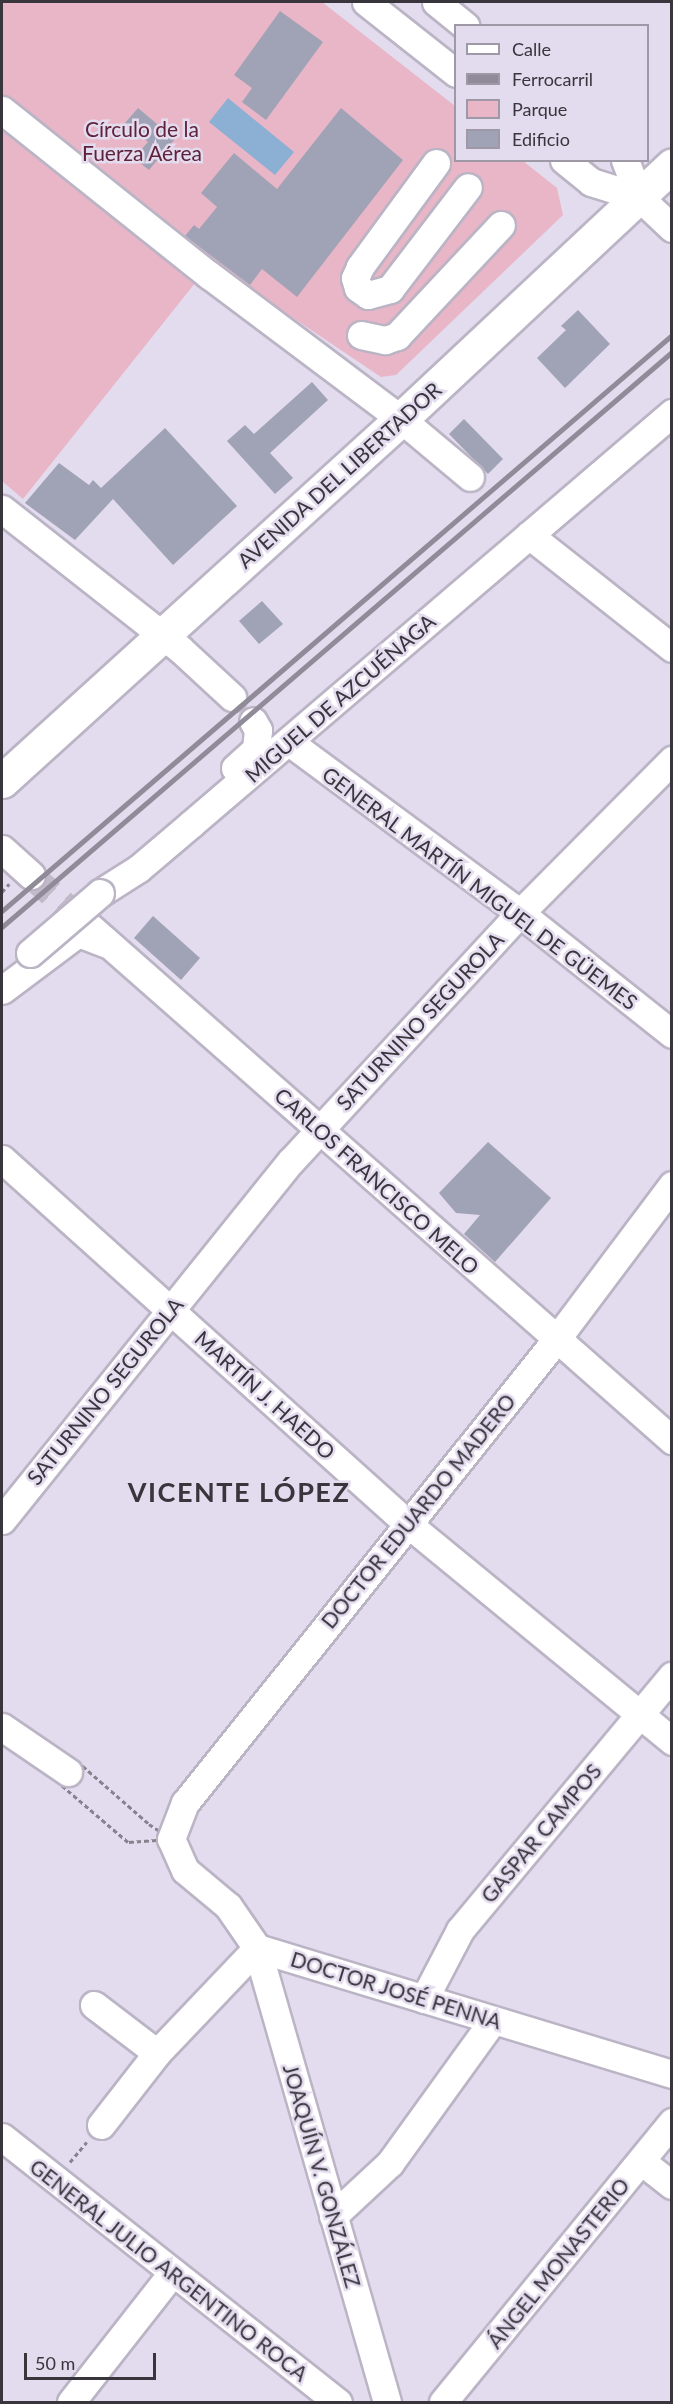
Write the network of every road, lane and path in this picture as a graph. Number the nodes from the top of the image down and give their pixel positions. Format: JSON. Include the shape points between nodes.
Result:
{"nodes":[{"id":1,"x":366,"y":2,"type":"edge"},
{"id":2,"x":436,"y":2,"type":"edge"},
{"id":3,"x":464,"y":24,"type":"edge"},
{"id":4,"x":454,"y":71,"type":"edge"},
{"id":5,"x":2,"y":110,"type":"edge"},
{"id":6,"x":566,"y":162,"type":"edge"},
{"id":7,"x":626,"y":162,"type":"edge"},
{"id":8,"x":436,"y":163,"type":"dead end"},
{"id":9,"x":672,"y":165,"type":"edge"},
{"id":10,"x":468,"y":187,"type":"dead end"},
{"id":11,"x":639,"y":197,"type":"junction"},
{"id":12,"x":501,"y":225,"type":"dead end"},
{"id":13,"x":672,"y":228,"type":"edge"},
{"id":14,"x":361,"y":335,"type":"dead end"},
{"id":15,"x":672,"y":413,"type":"edge"},
{"id":16,"x":401,"y":419,"type":"junction"},
{"id":17,"x":470,"y":477,"type":"dead end"},
{"id":18,"x":2,"y":509,"type":"edge"},
{"id":19,"x":529,"y":535,"type":"junction"},
{"id":20,"x":163,"y":636,"type":"junction"},
{"id":21,"x":672,"y":648,"type":"edge"},
{"id":22,"x":232,"y":697,"type":"dead end"},
{"id":23,"x":253,"y":721,"type":"dead end"},
{"id":24,"x":289,"y":742,"type":"junction"},
{"id":25,"x":672,"y":760,"type":"edge"},
{"id":26,"x":2,"y":781,"type":"edge"},
{"id":27,"x":191,"y":824,"type":"junction"},
{"id":28,"x":2,"y":849,"type":"edge"},
{"id":29,"x":31,"y":875,"type":"tunnel mouth"},
{"id":30,"x":520,"y":913,"type":"junction"},
{"id":31,"x":84,"y":921,"type":"tunnel mouth"},
{"id":32,"x":112,"y":948,"type":"junction"},
{"id":33,"x":6,"y":986,"type":"edge"},
{"id":34,"x":672,"y":1034,"type":"edge"},
{"id":35,"x":320,"y":1128,"type":"junction"},
{"id":36,"x":2,"y":1159,"type":"edge"},
{"id":37,"x":672,"y":1185,"type":"edge"},
{"id":38,"x":170,"y":1310,"type":"junction"},
{"id":39,"x":555,"y":1341,"type":"junction"},
{"id":40,"x":672,"y":1440,"type":"edge"},
{"id":41,"x":2,"y":1520,"type":"edge"},
{"id":42,"x":408,"y":1524,"type":"junction"},
{"id":43,"x":672,"y":1676,"type":"edge"},
{"id":44,"x":639,"y":1715,"type":"junction"},
{"id":45,"x":2,"y":1727,"type":"edge"},
{"id":46,"x":672,"y":1741,"type":"edge"},
{"id":47,"x":68,"y":1772,"type":"junction"},
{"id":48,"x":171,"y":1839,"type":"junction"},
{"id":49,"x":257,"y":1948,"type":"junction"},
{"id":50,"x":424,"y":1999,"type":"junction"},
{"id":51,"x":94,"y":2005,"type":"dead end"},
{"id":52,"x":493,"y":2020,"type":"junction"},
{"id":53,"x":157,"y":2052,"type":"junction"},
{"id":54,"x":672,"y":2074,"type":"edge"},
{"id":55,"x":672,"y":2122,"type":"edge"},
{"id":56,"x":101,"y":2125,"type":"dead end"},
{"id":57,"x":2,"y":2137,"type":"edge"},
{"id":58,"x":641,"y":2161,"type":"junction"},
{"id":59,"x":672,"y":2186,"type":"edge"},
{"id":60,"x":333,"y":2216,"type":"junction"},
{"id":61,"x":172,"y":2273,"type":"junction"},
{"id":62,"x":71,"y":2403,"type":"edge"},
{"id":63,"x":338,"y":2403,"type":"edge"},
{"id":64,"x":387,"y":2403,"type":"edge"},
{"id":65,"x":443,"y":2403,"type":"edge"}],
"edges":[{"from":1,"to":4,"type":"street"},
{"from":2,"to":3,"type":"street"},
{"from":5,"to":16,"type":"street","via":[[209,275]]},
{"from":6,"to":11,"type":"street","via":[[591,182]]},
{"from":7,"to":11,"type":"street"},
{"from":8,"to":10,"type":"street","via":[[360,267],[355,278],[358,288],[368,295],[390,289]]},
{"from":9,"to":11,"type":"main road","name":"AVENIDA DEL LIBERTADOR"},
{"from":11,"to":13,"type":"street"},
{"from":11,"to":16,"type":"main road","name":"AVENIDA DEL LIBERTADOR"},
{"from":12,"to":14,"type":"street","via":[[397,336],[385,340]]},
{"from":15,"to":19,"type":"street","name":"MIGUEL DE AZCUÉNAGA"},
{"from":16,"to":17,"type":"street"},
{"from":16,"to":20,"type":"main road","name":"AVENIDA DEL LIBERTADOR"},
{"from":18,"to":20,"type":"street"},
{"from":19,"to":21,"type":"street"},
{"from":19,"to":24,"type":"street","name":"MIGUEL DE AZCUÉNAGA"},
{"from":20,"to":22,"type":"street"},
{"from":20,"to":26,"type":"main road","name":"AVENIDA DEL LIBERTADOR"},
{"from":23,"to":27,"type":"street","via":[[258,730],[256,750],[213,789]]},
{"from":24,"to":27,"type":"street","name":"MIGUEL DE AZCUÉNAGA"},
{"from":24,"to":30,"type":"street","name":"GENERAL MARTÍN MIGUEL DE GÜEMES"},
{"from":25,"to":30,"type":"street","name":"SATURNINO SEGUROLA"},
{"from":27,"to":33,"type":"street","name":"MIGUEL DE AZCUÉNAGA","bridge":true,"via":[[138,869],[100,893],[30,953]]},
{"from":28,"to":29,"type":"street"},
{"from":30,"to":34,"type":"street","name":"GENERAL MARTÍN MIGUEL DE GÜEMES"},
{"from":30,"to":35,"type":"street","name":"SATURNINO SEGUROLA"},
{"from":31,"to":32,"type":"street","name":"CARLOS FRANCISCO MELO"},
{"from":32,"to":33,"type":"street","name":"MIGUEL DE AZCUÉNAGA","via":[[78,933]]},
{"from":32,"to":35,"type":"street","name":"CARLOS FRANCISCO MELO"},
{"from":35,"to":38,"type":"street","name":"SATURNINO SEGUROLA"},
{"from":35,"to":39,"type":"street","name":"CARLOS FRANCISCO MELO"},
{"from":36,"to":38,"type":"street","name":"MARTÍN J. HAEDO"},
{"from":37,"to":39,"type":"street","name":"DOCTOR EDUARDO MADERO"},
{"from":38,"to":41,"type":"street","name":"SATURNINO SEGUROLA"},
{"from":38,"to":42,"type":"street","name":"MARTÍN J. HAEDO"},
{"from":39,"to":40,"type":"street","name":"CARLOS FRANCISCO MELO"},
{"from":39,"to":42,"type":"street","name":"DOCTOR EDUARDO MADERO"},
{"from":42,"to":44,"type":"street","name":"MARTÍN J. HAEDO"},
{"from":42,"to":48,"type":"street","name":"DOCTOR EDUARDO MADERO","via":[[185,1803]]},
{"from":43,"to":44,"type":"street","name":"GASPAR CAMPOS"},
{"from":44,"to":46,"type":"street","name":"MARTÍN J. HAEDO"},
{"from":44,"to":50,"type":"street","name":"GASPAR CAMPOS","via":[[460,1930]]},
{"from":45,"to":47,"type":"street"},
{"from":47,"to":48,"type":"path","via":[[77,1761]]},
{"from":47,"to":48,"type":"path","via":[[60,1784],[128,1842]]},
{"from":48,"to":49,"type":"street","via":[[185,1870],[228,1906]]},
{"from":49,"to":50,"type":"street","name":"DOCTOR JOSÉ PENNA"},
{"from":49,"to":53,"type":"street"},
{"from":49,"to":60,"type":"street","name":"JOAQUÍN V. GONZÁLEZ"},
{"from":50,"to":52,"type":"street","name":"DOCTOR JOSÉ PENNA"},
{"from":51,"to":53,"type":"street"},
{"from":52,"to":54,"type":"street","name":"DOCTOR JOSÉ PENNA"},
{"from":52,"to":60,"type":"street","via":[[390,2163]]},
{"from":53,"to":56,"type":"street"},
{"from":55,"to":58,"type":"street","name":"ÁNGEL MONASTERIO"},
{"from":57,"to":61,"type":"street","name":"GENERAL JULIO ARGENTINO ROCA"},
{"from":58,"to":59,"type":"street"},
{"from":58,"to":65,"type":"street","name":"ÁNGEL MONASTERIO"},
{"from":60,"to":64,"type":"street","name":"JOAQUÍN V. GONZÁLEZ"},
{"from":61,"to":62,"type":"street"},
{"from":61,"to":63,"type":"street","name":"GENERAL JULIO ARGENTINO ROCA"}]}
